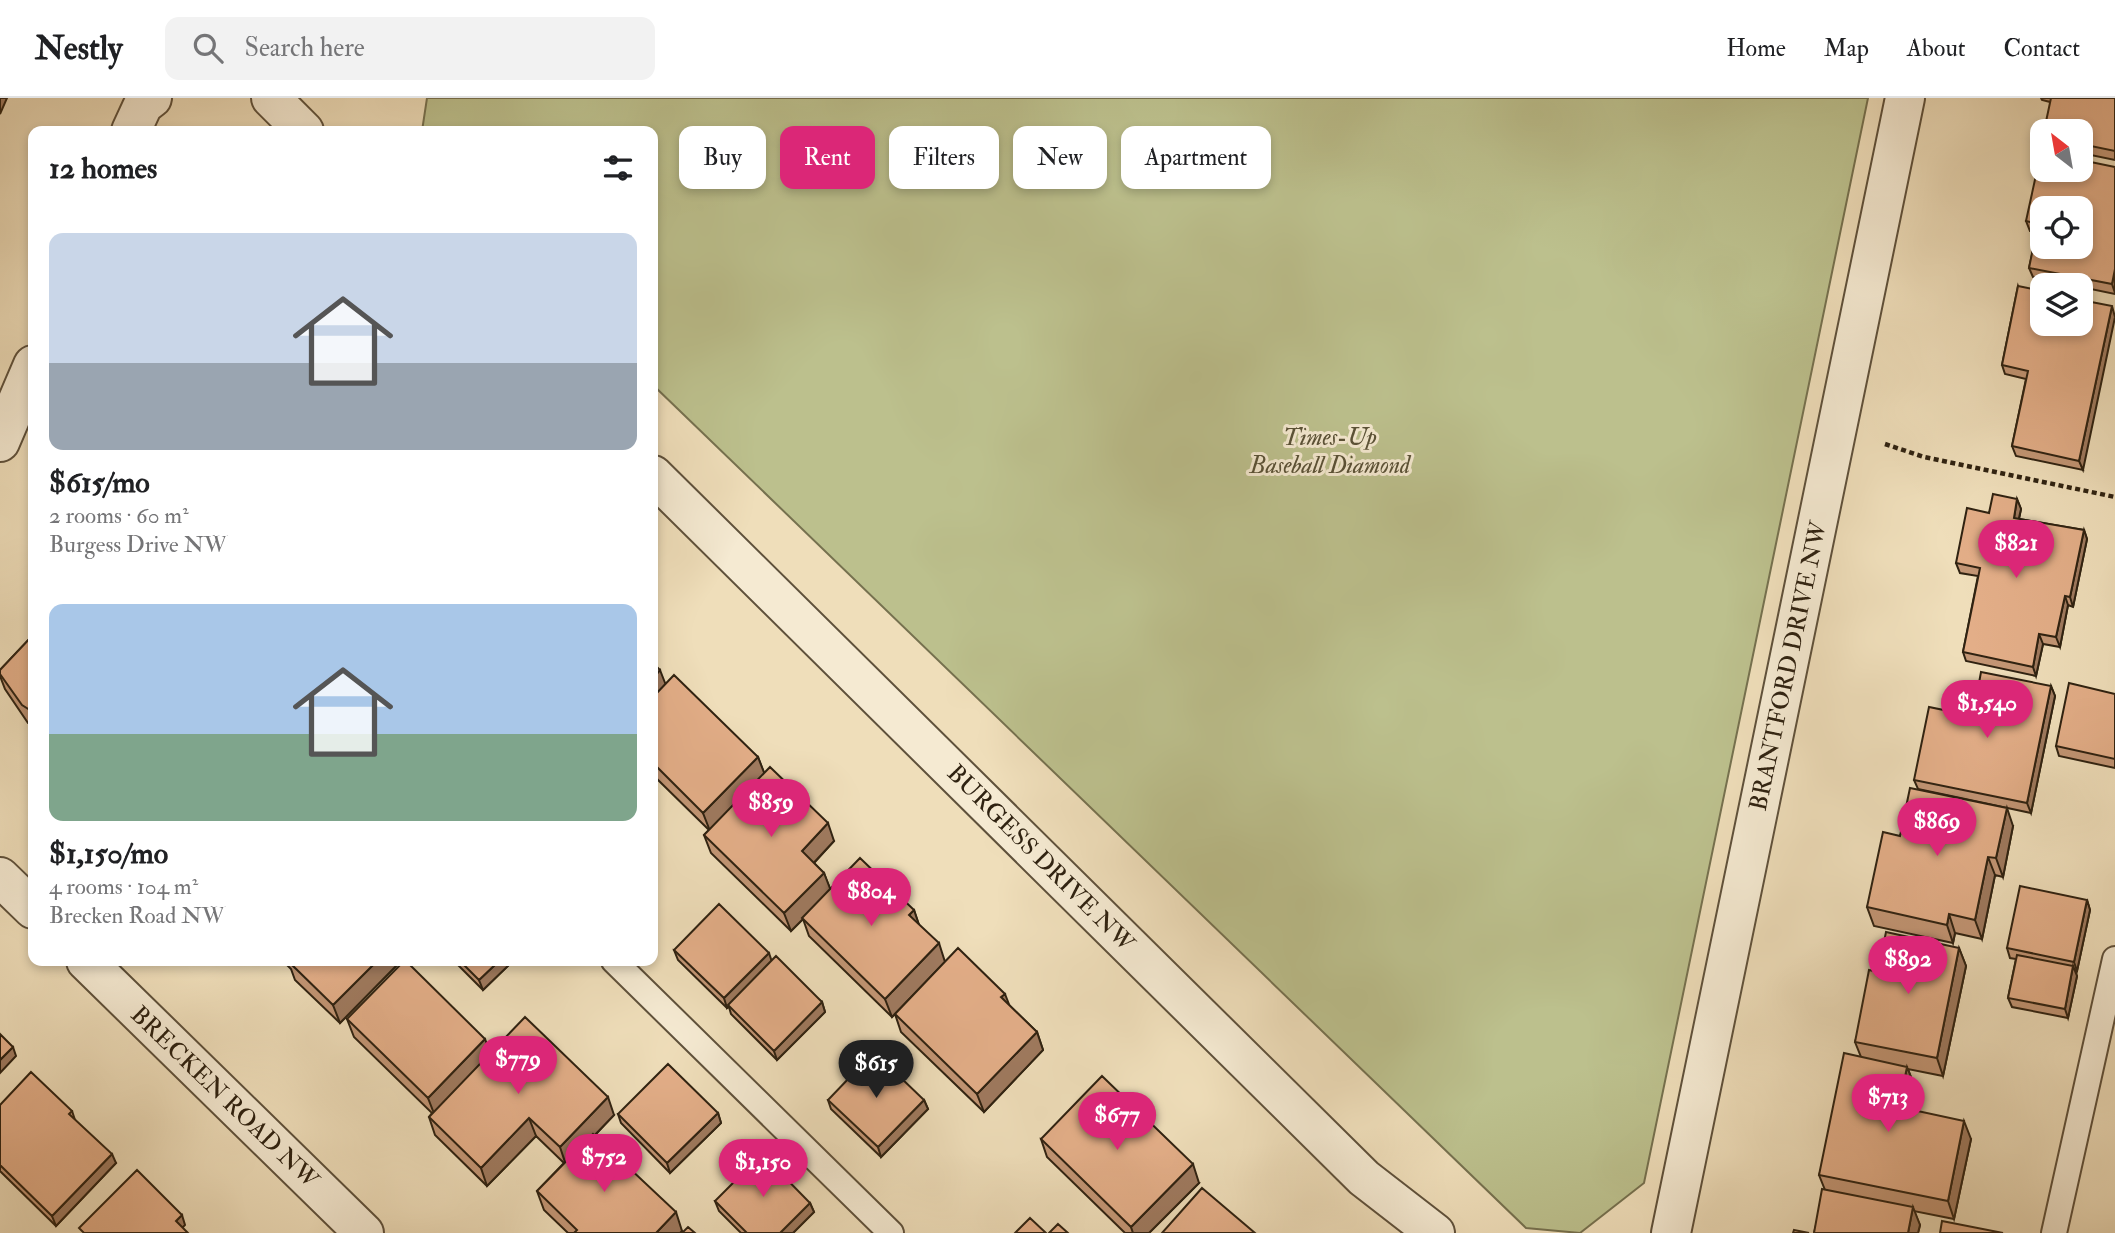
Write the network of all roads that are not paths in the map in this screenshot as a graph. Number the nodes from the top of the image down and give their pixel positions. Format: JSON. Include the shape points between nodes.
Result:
{"nodes":[{"id":1,"x":152,"y":98,"type":"edge"},
{"id":2,"x":271,"y":98,"type":"edge"},
{"id":3,"x":1905,"y":98,"type":"edge"},
{"id":4,"x":133,"y":126,"type":"edge"},
{"id":5,"x":299,"y":126,"type":"edge"},
{"id":6,"x":28,"y":386,"type":"edge"},
{"id":7,"x":0,"y":442,"type":"edge"},
{"id":8,"x":658,"y":480,"type":"edge"},
{"id":9,"x":0,"y":877,"type":"edge"},
{"id":10,"x":28,"y":904,"type":"edge"},
{"id":11,"x":2115,"y":959,"type":"edge"},
{"id":12,"x":91,"y":966,"type":"edge"},
{"id":13,"x":619,"y":966,"type":"edge"},
{"id":14,"x":364,"y":1233,"type":"edge"},
{"id":15,"x":891,"y":1233,"type":"edge"},
{"id":16,"x":1435,"y":1233,"type":"edge"},
{"id":17,"x":1671,"y":1233,"type":"edge"},
{"id":18,"x":2054,"y":1233,"type":"edge"}],
"edges":[{"from":1,"to":4,"type":"street","via":[[143,105]]},
{"from":2,"to":5,"type":"street"},
{"from":3,"to":17,"type":"street","name":"BRANTFORD DRIVE NW"},
{"from":6,"to":7,"type":"street"},
{"from":8,"to":16,"type":"street","name":"BURGESS DRIVE NW","via":[[1364,1178]]},
{"from":9,"to":10,"type":"street"},
{"from":11,"to":18,"type":"lane"},
{"from":12,"to":14,"type":"street","name":"BRECKEN ROAD NW"},
{"from":13,"to":15,"type":"lane"}]}
